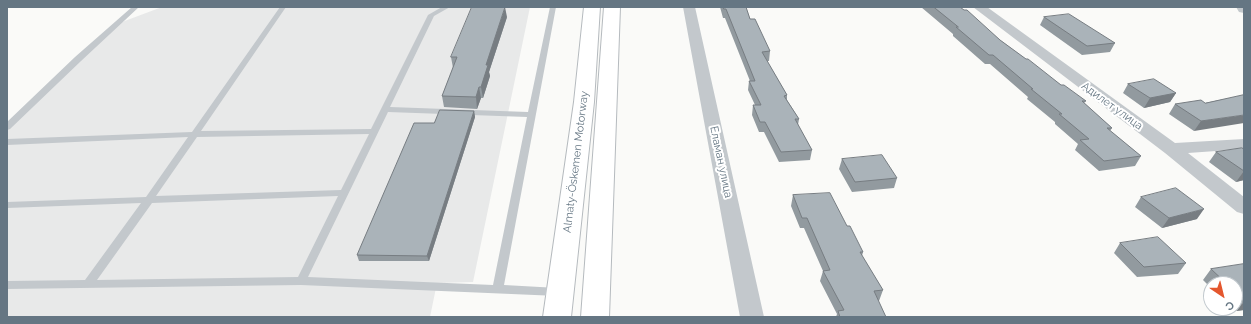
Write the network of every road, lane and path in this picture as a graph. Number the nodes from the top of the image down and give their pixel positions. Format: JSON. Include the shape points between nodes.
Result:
{"nodes":[{"id":1,"x":136,"y":7,"type":"edge"},
{"id":2,"x":283,"y":7,"type":"edge"},
{"id":3,"x":447,"y":7,"type":"edge"},
{"id":4,"x":553,"y":7,"type":"edge"},
{"id":5,"x":592,"y":7,"type":"edge"},
{"id":6,"x":612,"y":7,"type":"edge"},
{"id":7,"x":689,"y":7,"type":"edge"},
{"id":8,"x":979,"y":7,"type":"edge"},
{"id":9,"x":385,"y":109,"type":"junction"},
{"id":10,"x":532,"y":115,"type":"junction"},
{"id":11,"x":7,"y":127,"type":"edge"},
{"id":12,"x":375,"y":131,"type":"junction"},
{"id":13,"x":195,"y":134,"type":"junction"},
{"id":14,"x":7,"y":142,"type":"edge"},
{"id":15,"x":1244,"y":144,"type":"edge"},
{"id":16,"x":1171,"y":149,"type":"junction"},
{"id":17,"x":344,"y":193,"type":"junction"},
{"id":18,"x":149,"y":200,"type":"junction"},
{"id":19,"x":7,"y":206,"type":"edge"},
{"id":20,"x":1244,"y":207,"type":"edge"},
{"id":21,"x":301,"y":281,"type":"junction"},
{"id":22,"x":89,"y":283,"type":"junction"},
{"id":23,"x":7,"y":285,"type":"edge"},
{"id":24,"x":498,"y":289,"type":"junction"},
{"id":25,"x":561,"y":292,"type":"junction"},
{"id":26,"x":557,"y":317,"type":"edge"},
{"id":27,"x":594,"y":317,"type":"edge"},
{"id":28,"x":752,"y":317,"type":"edge"}],
"edges":[{"from":1,"to":11,"type":"lane"},
{"from":2,"to":13,"type":"lane"},
{"from":3,"to":9,"type":"lane","via":[[431,14]]},
{"from":4,"to":10,"type":"lane"},
{"from":5,"to":25,"type":"main road","name":"Almaty-Öskemen Motorway","via":[[584,102]]},
{"from":6,"to":27,"type":"main road","name":"Almaty-Öskemen Motorway"},
{"from":7,"to":28,"type":"street","name":"Еламан улица"},
{"from":8,"to":16,"type":"street","name":"Адилет улица"},
{"from":9,"to":10,"type":"lane"},
{"from":9,"to":12,"type":"lane"},
{"from":10,"to":24,"type":"lane"},
{"from":12,"to":13,"type":"lane"},
{"from":12,"to":17,"type":"lane"},
{"from":13,"to":14,"type":"lane"},
{"from":13,"to":18,"type":"lane"},
{"from":15,"to":16,"type":"street"},
{"from":16,"to":20,"type":"street","name":"Адилет улица"},
{"from":17,"to":18,"type":"lane"},
{"from":17,"to":21,"type":"lane"},
{"from":18,"to":19,"type":"lane"},
{"from":18,"to":22,"type":"lane"},
{"from":21,"to":22,"type":"lane"},
{"from":21,"to":24,"type":"lane"},
{"from":22,"to":23,"type":"lane"},
{"from":24,"to":25,"type":"lane"},
{"from":25,"to":26,"type":"main road","name":"Almaty-Öskemen Motorway"}]}
